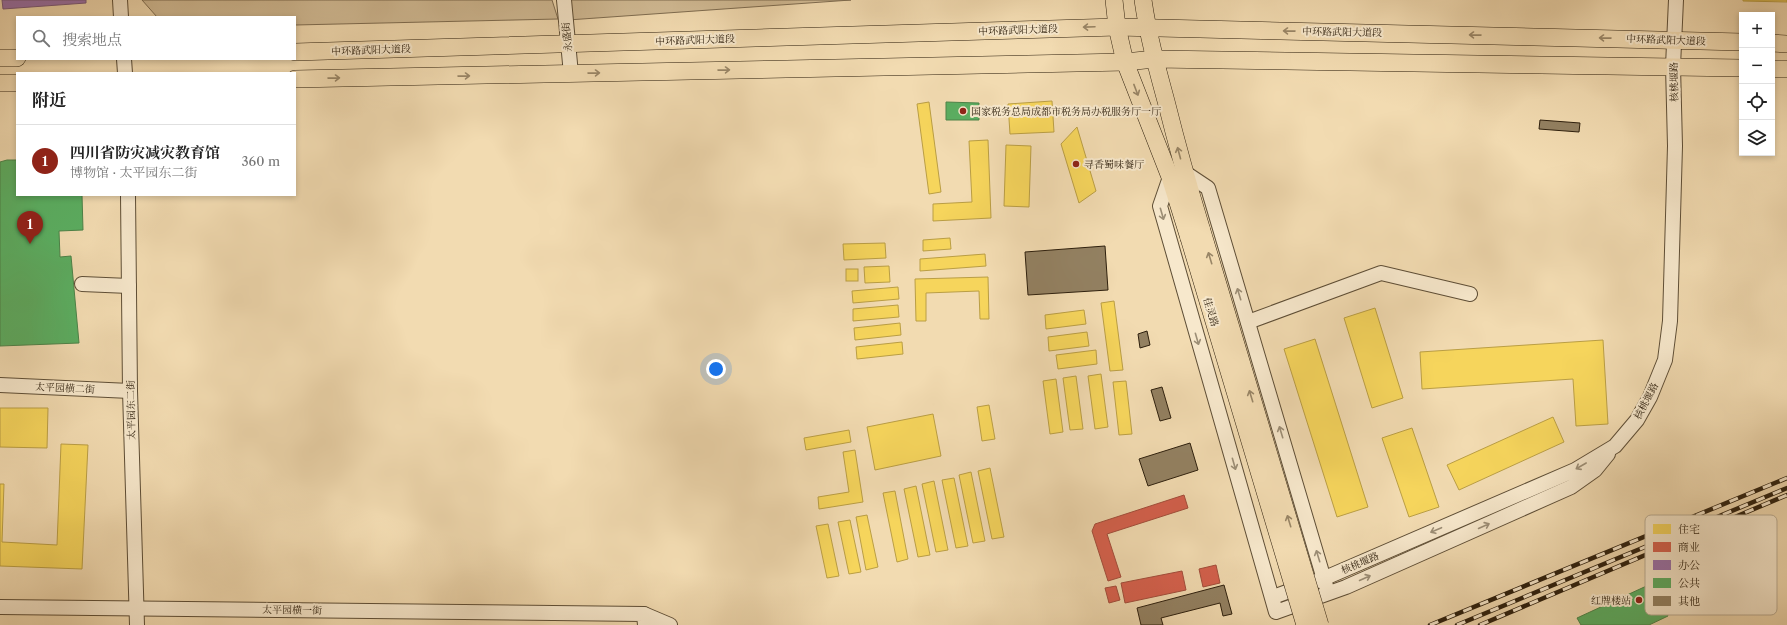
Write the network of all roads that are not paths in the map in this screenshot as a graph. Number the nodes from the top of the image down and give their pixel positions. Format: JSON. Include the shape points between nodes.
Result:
{"nodes":[{"id":1,"x":120,"y":0,"type":"edge"},
{"id":2,"x":564,"y":0,"type":"edge"},
{"id":3,"x":1114,"y":0,"type":"edge"},
{"id":4,"x":1143,"y":0,"type":"edge"},
{"id":5,"x":1676,"y":0,"type":"edge"},
{"id":6,"x":121,"y":16,"type":"edge"},
{"id":7,"x":1117,"y":26,"type":"junction"},
{"id":8,"x":1147,"y":28,"type":"junction"},
{"id":9,"x":1674,"y":40,"type":"junction"},
{"id":10,"x":1739,"y":42,"type":"edge"},
{"id":11,"x":567,"y":44,"type":"junction"},
{"id":12,"x":1775,"y":44,"type":"edge"},
{"id":13,"x":1787,"y":44,"type":"edge"},
{"id":14,"x":296,"y":52,"type":"edge"},
{"id":15,"x":0,"y":58,"type":"edge"},
{"id":16,"x":16,"y":58,"type":"edge"},
{"id":17,"x":1155,"y":59,"type":"junction"},
{"id":18,"x":124,"y":60,"type":"edge"},
{"id":19,"x":1125,"y":62,"type":"junction"},
{"id":20,"x":1674,"y":66,"type":"junction"},
{"id":21,"x":1739,"y":68,"type":"edge"},
{"id":22,"x":1775,"y":69,"type":"edge"},
{"id":23,"x":1787,"y":69,"type":"edge"},
{"id":24,"x":125,"y":72,"type":"edge"},
{"id":25,"x":571,"y":74,"type":"junction"},
{"id":26,"x":296,"y":79,"type":"edge"},
{"id":27,"x":16,"y":83,"type":"edge"},
{"id":28,"x":0,"y":84,"type":"edge"},
{"id":29,"x":1177,"y":175,"type":"junction"},
{"id":30,"x":128,"y":196,"type":"edge"},
{"id":31,"x":1196,"y":235,"type":"junction"},
{"id":32,"x":82,"y":284,"type":"dead end"},
{"id":33,"x":129,"y":286,"type":"junction"},
{"id":34,"x":1470,"y":294,"type":"dead end"},
{"id":35,"x":1248,"y":322,"type":"junction"},
{"id":36,"x":0,"y":385,"type":"edge"},
{"id":37,"x":130,"y":390,"type":"junction"},
{"id":38,"x":1615,"y":446,"type":"junction"},
{"id":39,"x":1325,"y":578,"type":"junction"},
{"id":40,"x":1328,"y":594,"type":"junction"},
{"id":41,"x":1272,"y":596,"type":"junction"},
{"id":42,"x":0,"y":607,"type":"edge"},
{"id":43,"x":136,"y":609,"type":"junction"},
{"id":44,"x":644,"y":620,"type":"edge"},
{"id":45,"x":137,"y":625,"type":"edge"},
{"id":46,"x":670,"y":625,"type":"edge"},
{"id":47,"x":1305,"y":625,"type":"edge"},
{"id":48,"x":1320,"y":625,"type":"edge"}],
"edges":[{"from":1,"to":6,"type":"street"},
{"from":2,"to":11,"type":"street","name":"永盛街"},
{"from":3,"to":7,"type":"main road","name":"佳灵路"},
{"from":4,"to":8,"type":"main road","name":"佳灵路"},
{"from":5,"to":9,"type":"street","name":"核桃堰路"},
{"from":7,"to":8,"type":"main road","name":"中环路武阳大道段"},
{"from":7,"to":11,"type":"main road","name":"中环路武阳大道段","one_way":true},
{"from":7,"to":19,"type":"main road","name":"佳灵路"},
{"from":9,"to":8,"type":"main road","name":"中环路武阳大道段","one_way":true},
{"from":8,"to":17,"type":"main road","name":"佳灵路"},
{"from":9,"to":10,"type":"main road","name":"中环路武阳大道段"},
{"from":9,"to":20,"type":"street","name":"核桃堰路"},
{"from":11,"to":14,"type":"main road","name":"中环路武阳大道段"},
{"from":11,"to":25,"type":"street","name":"永盛街"},
{"from":12,"to":13,"type":"main road"},
{"from":15,"to":16,"type":"main road"},
{"from":17,"to":19,"type":"main road"},
{"from":17,"to":20,"type":"main road"},
{"from":29,"to":17,"type":"main road","name":"佳灵路","one_way":true},
{"from":18,"to":24,"type":"street"},
{"from":25,"to":19,"type":"main road","one_way":true},
{"from":19,"to":29,"type":"main road","name":"佳灵路","one_way":true},
{"from":20,"to":21,"type":"main road"},
{"from":20,"to":38,"type":"street","name":"核桃堰路","via":[[1672,290],[1665,360],[1650,397],[1637,420]]},
{"from":22,"to":23,"type":"main road"},
{"from":26,"to":25,"type":"main road","one_way":true},
{"from":27,"to":28,"type":"main road"},
{"from":29,"to":31,"type":"main road","name":"佳灵路"},
{"from":35,"to":29,"type":"street","one_way":true,"via":[[1208,188]]},
{"from":29,"to":41,"type":"street","one_way":true,"via":[[1160,206]]},
{"from":30,"to":33,"type":"street","name":"太平园东二街"},
{"from":31,"to":47,"type":"main road","name":"佳灵路","bridge":true},
{"from":48,"to":31,"type":"main road","name":"佳灵路","one_way":true,"bridge":true},
{"from":32,"to":33,"type":"street"},
{"from":33,"to":37,"type":"street","name":"太平园东二街"},
{"from":34,"to":35,"type":"street","via":[[1381,273]]},
{"from":39,"to":35,"type":"street","one_way":true},
{"from":36,"to":37,"type":"street","name":"太平园横二街"},
{"from":37,"to":43,"type":"street","name":"太平园东二街"},
{"from":38,"to":39,"type":"street","name":"核桃堰路","one_way":true,"via":[[1575,470]]},
{"from":40,"to":38,"type":"street","one_way":true,"via":[[1571,487],[1595,470]]},
{"from":39,"to":40,"type":"street"},
{"from":39,"to":41,"type":"street","name":"核桃堰路"},
{"from":40,"to":41,"type":"street","via":[[1276,612]]},
{"from":42,"to":43,"type":"street","name":"太平园横一街"},
{"from":43,"to":44,"type":"street","name":"太平园横一街"},
{"from":43,"to":45,"type":"street","name":"太平园东二街"},
{"from":44,"to":46,"type":"street"}]}
